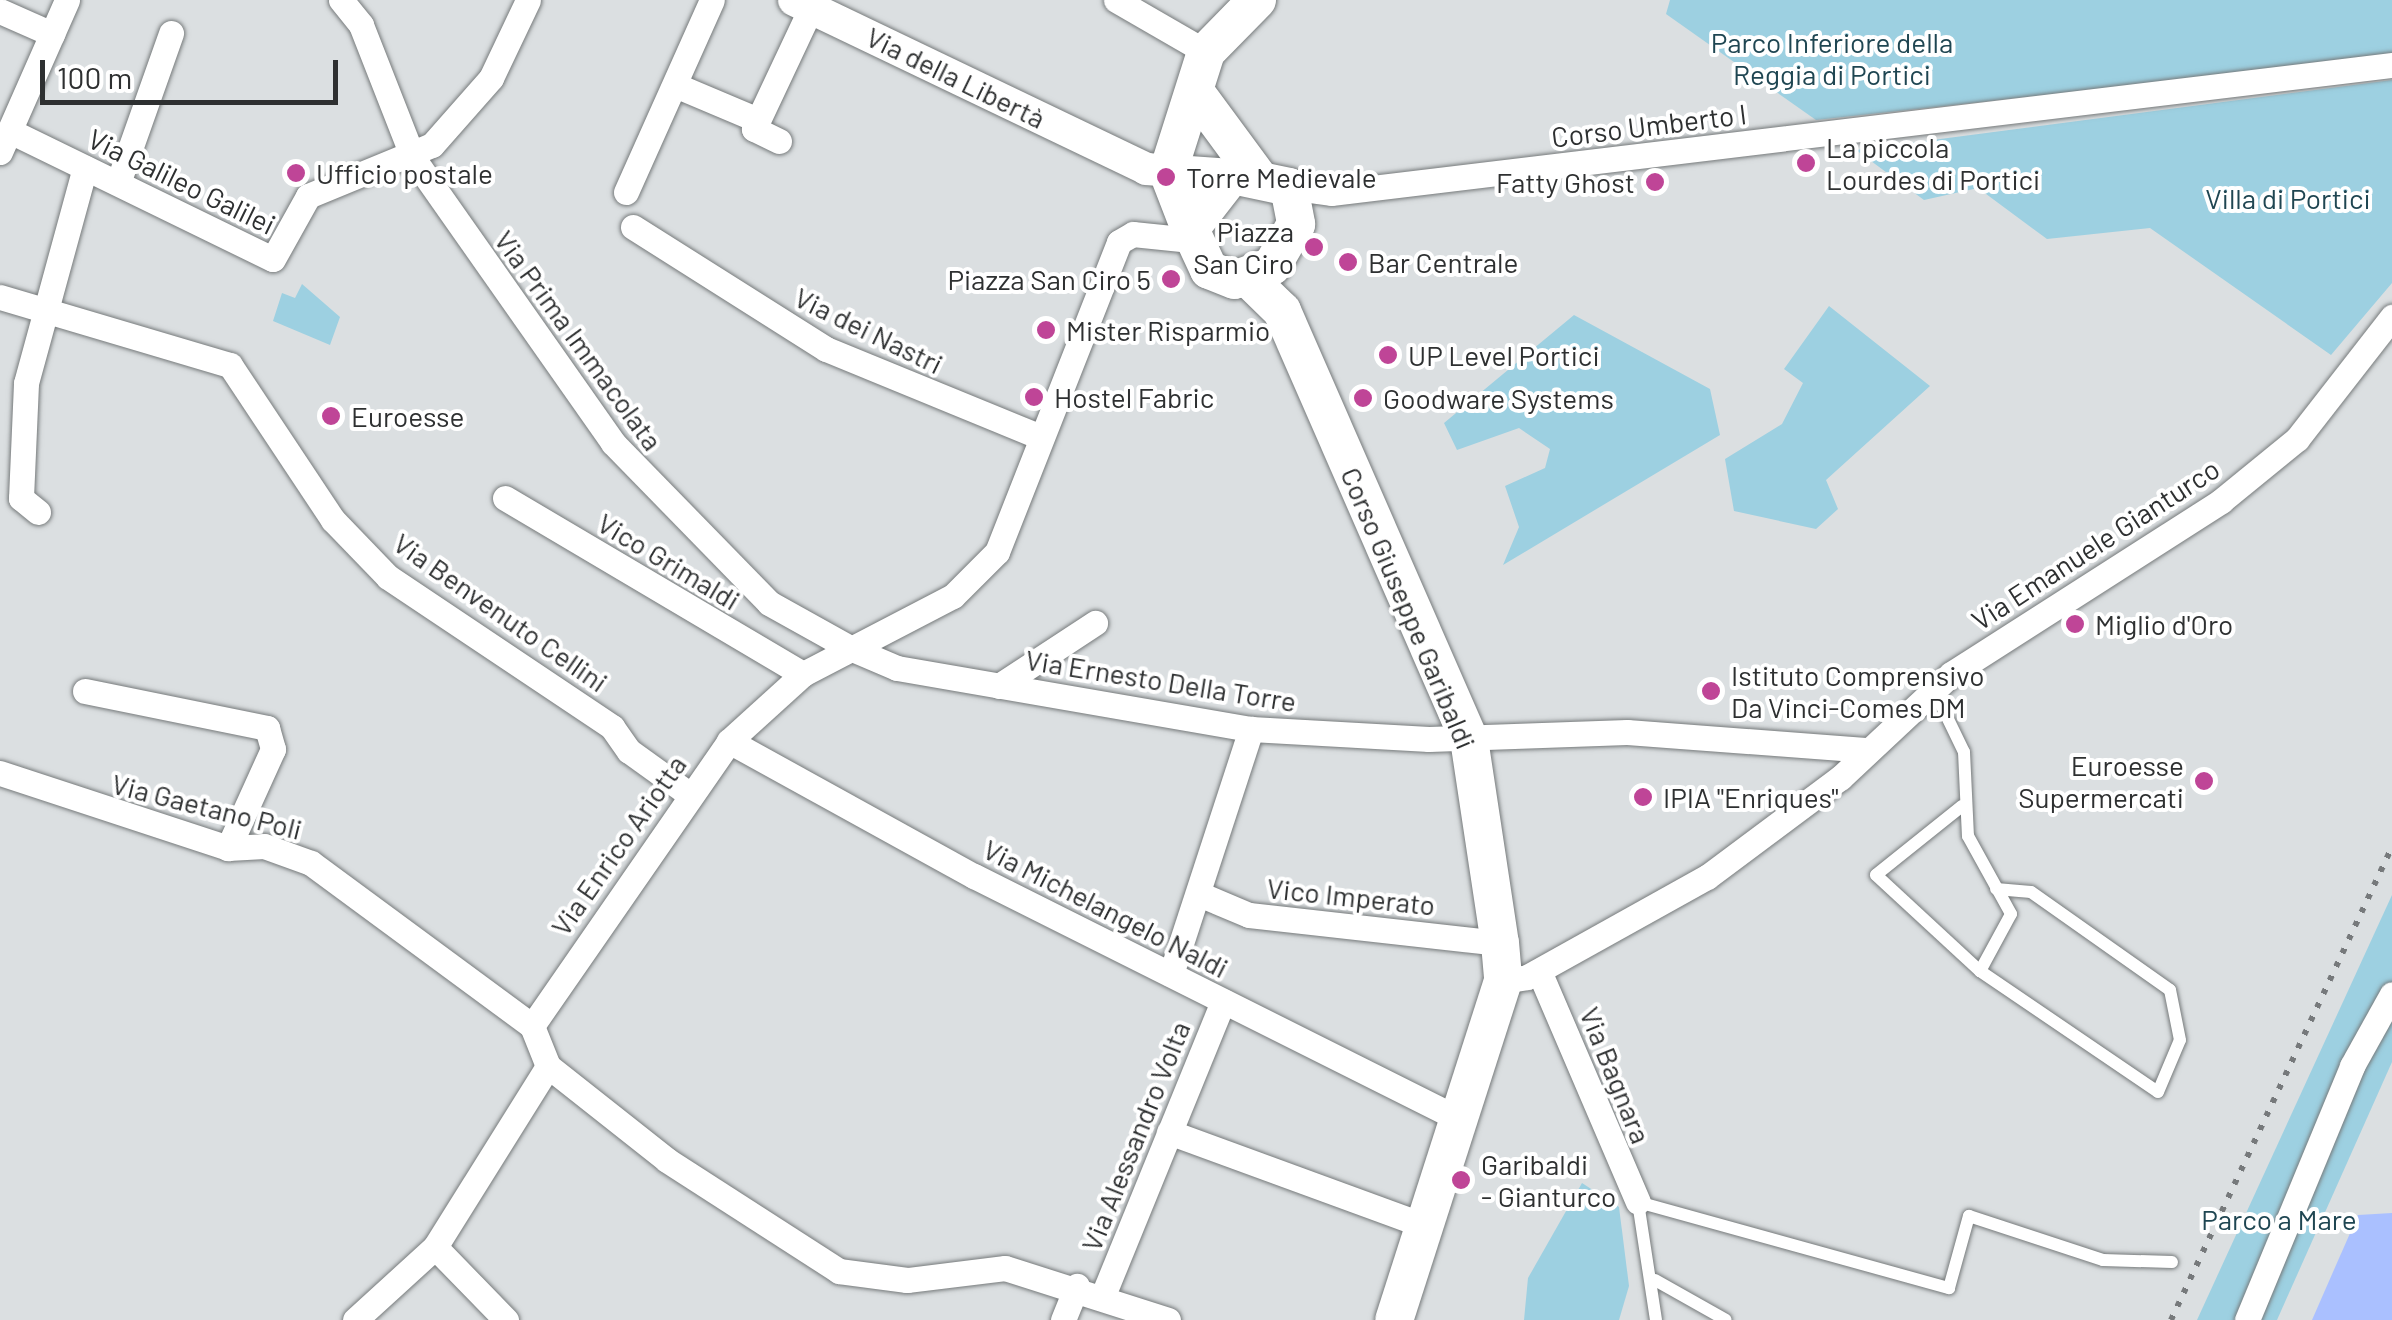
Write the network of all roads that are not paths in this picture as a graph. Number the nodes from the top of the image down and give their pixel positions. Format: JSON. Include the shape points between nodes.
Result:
{"nodes":[{"id":1,"x":67,"y":0,"type":"edge"},
{"id":2,"x":341,"y":0,"type":"edge"},
{"id":3,"x":528,"y":0,"type":"edge"},
{"id":4,"x":712,"y":0,"type":"edge"},
{"id":5,"x":1116,"y":0,"type":"edge"},
{"id":6,"x":1257,"y":0,"type":"edge"},
{"id":7,"x":802,"y":4,"type":"edge"},
{"id":8,"x":0,"y":11,"type":"edge"},
{"id":9,"x":52,"y":34,"type":"junction"},
{"id":10,"x":171,"y":34,"type":"dead end"},
{"id":11,"x":1206,"y":52,"type":"junction"},
{"id":12,"x":2392,"y":65,"type":"edge"},
{"id":13,"x":674,"y":85,"type":"junction"},
{"id":14,"x":1199,"y":97,"type":"junction"},
{"id":15,"x":758,"y":120,"type":"junction"},
{"id":16,"x":779,"y":141,"type":"dead end"},
{"id":17,"x":5,"y":142,"type":"edge"},
{"id":18,"x":413,"y":158,"type":"junction"},
{"id":19,"x":85,"y":168,"type":"junction"},
{"id":20,"x":1168,"y":172,"type":"junction"},
{"id":21,"x":118,"y":183,"type":"junction"},
{"id":22,"x":1269,"y":189,"type":"junction"},
{"id":23,"x":626,"y":192,"type":"dead end"},
{"id":24,"x":633,"y":227,"type":"dead end"},
{"id":25,"x":1190,"y":234,"type":"junction"},
{"id":26,"x":1279,"y":258,"type":"junction"},
{"id":27,"x":1247,"y":277,"type":"junction"},
{"id":28,"x":0,"y":297,"type":"edge"},
{"id":29,"x":44,"y":310,"type":"junction"},
{"id":30,"x":1282,"y":311,"type":"junction"},
{"id":31,"x":2392,"y":317,"type":"edge"},
{"id":32,"x":1038,"y":436,"type":"junction"},
{"id":33,"x":505,"y":498,"type":"dead end"},
{"id":34,"x":38,"y":512,"type":"dead end"},
{"id":35,"x":1095,"y":623,"type":"dead end"},
{"id":36,"x":850,"y":648,"type":"junction"},
{"id":37,"x":803,"y":674,"type":"junction"},
{"id":38,"x":999,"y":686,"type":"junction"},
{"id":39,"x":1934,"y":689,"type":"junction"},
{"id":40,"x":86,"y":692,"type":"dead end"},
{"id":41,"x":1251,"y":729,"type":"junction"},
{"id":42,"x":1468,"y":739,"type":"junction"},
{"id":43,"x":729,"y":742,"type":"junction"},
{"id":44,"x":1868,"y":750,"type":"junction"},
{"id":45,"x":0,"y":773,"type":"edge"},
{"id":46,"x":686,"y":792,"type":"junction"},
{"id":47,"x":1962,"y":806,"type":"junction"},
{"id":48,"x":228,"y":848,"type":"junction"},
{"id":49,"x":1996,"y":889,"type":"junction"},
{"id":50,"x":1199,"y":894,"type":"junction"},
{"id":51,"x":1500,"y":944,"type":"junction"},
{"id":52,"x":1539,"y":971,"type":"junction"},
{"id":53,"x":1980,"y":971,"type":"junction"},
{"id":54,"x":1171,"y":974,"type":"junction"},
{"id":55,"x":1502,"y":981,"type":"junction"},
{"id":56,"x":2392,"y":994,"type":"edge"},
{"id":57,"x":1223,"y":1000,"type":"junction"},
{"id":58,"x":532,"y":1026,"type":"junction"},
{"id":59,"x":548,"y":1066,"type":"junction"},
{"id":60,"x":1461,"y":1120,"type":"junction"},
{"id":61,"x":1169,"y":1132,"type":"junction"},
{"id":62,"x":1638,"y":1202,"type":"junction"},
{"id":63,"x":1426,"y":1226,"type":"junction"},
{"id":64,"x":435,"y":1246,"type":"junction"},
{"id":65,"x":2172,"y":1262,"type":"dead end"},
{"id":66,"x":1654,"y":1280,"type":"junction"},
{"id":67,"x":1077,"y":1286,"type":"junction"},
{"id":68,"x":1104,"y":1293,"type":"junction"},
{"id":69,"x":355,"y":1320,"type":"edge"},
{"id":70,"x":506,"y":1320,"type":"edge"},
{"id":71,"x":1063,"y":1320,"type":"edge"},
{"id":72,"x":1168,"y":1320,"type":"edge"},
{"id":73,"x":1394,"y":1320,"type":"edge"},
{"id":74,"x":1656,"y":1320,"type":"edge"},
{"id":75,"x":1726,"y":1320,"type":"edge"},
{"id":76,"x":2247,"y":1320,"type":"edge"}],
"edges":[{"from":1,"to":9,"type":"street"},
{"from":2,"to":18,"type":"street","name":"Via Prima Immacolata","via":[[361,25]]},
{"from":3,"to":18,"type":"street","via":[[492,78]]},
{"from":4,"to":13,"type":"street"},
{"from":5,"to":11,"type":"street"},
{"from":6,"to":11,"type":"main road"},
{"from":7,"to":15,"type":"street"},
{"from":7,"to":20,"type":"street","name":"Via della Libertà"},
{"from":8,"to":9,"type":"street"},
{"from":9,"to":17,"type":"street"},
{"from":10,"to":21,"type":"street"},
{"from":11,"to":14,"type":"main road"},
{"from":12,"to":22,"type":"street","name":"Corso Umberto I","via":[[1331,194]]},
{"from":13,"to":15,"type":"street"},
{"from":13,"to":23,"type":"street"},
{"from":14,"to":20,"type":"main road"},
{"from":14,"to":22,"type":"main road"},
{"from":15,"to":16,"type":"street","via":[[754,129]]},
{"from":17,"to":19,"type":"street","name":"Via Galileo Galilei"},
{"from":18,"to":21,"type":"street","name":"Via Galileo Galilei","via":[[308,196],[274,259]]},
{"from":18,"to":36,"type":"street","name":"Via Prima Immacolata","via":[[613,443],[699,541],[769,603]]},
{"from":19,"to":21,"type":"street","name":"Via Galileo Galilei"},
{"from":19,"to":29,"type":"street"},
{"from":20,"to":22,"type":"street","name":"Via della Libertà"},
{"from":20,"to":25,"type":"main road"},
{"from":22,"to":25,"type":"main road"},
{"from":22,"to":26,"type":"main road"},
{"from":24,"to":32,"type":"street","name":"Via dei Nastri","via":[[826,349]]},
{"from":25,"to":27,"type":"main road","via":[[1209,270]]},
{"from":25,"to":32,"type":"street","name":"Via Enrico Ariotta","via":[[1134,234],[1120,242]]},
{"from":26,"to":27,"type":"main road"},
{"from":26,"to":30,"type":"main road","name":"Corso Giuseppe Garibaldi"},
{"from":27,"to":30,"type":"main road","name":"Corso Giuseppe Garibaldi"},
{"from":28,"to":29,"type":"street"},
{"from":29,"to":34,"type":"street","via":[[26,383],[21,498]]},
{"from":29,"to":46,"type":"street","name":"Via Benvenuto Cellini","via":[[230,365],[332,520],[388,576],[612,727],[629,751]]},
{"from":30,"to":42,"type":"main road","name":"Corso Giuseppe Garibaldi"},
{"from":31,"to":39,"type":"street","name":"Via Emanuele Gianturco","via":[[2297,439],[2267,464]]},
{"from":32,"to":36,"type":"street","name":"Via Enrico Ariotta","via":[[997,552],[952,596]]},
{"from":33,"to":37,"type":"street","name":"Vico Grimaldi"},
{"from":35,"to":38,"type":"street"},
{"from":36,"to":37,"type":"street","name":"Via Enrico Ariotta"},
{"from":36,"to":38,"type":"street","name":"Via Ernesto Della Torre","via":[[897,668]]},
{"from":37,"to":43,"type":"street","name":"Via Enrico Ariotta"},
{"from":38,"to":41,"type":"street","name":"Via Ernesto Della Torre"},
{"from":39,"to":44,"type":"street","name":"Via Emanuele Gianturco"},
{"from":39,"to":47,"type":"lane","via":[[1964,752]]},
{"from":40,"to":48,"type":"street","via":[[267,728],[273,749]]},
{"from":41,"to":42,"type":"street","name":"Via Ernesto Della Torre"},
{"from":41,"to":50,"type":"street"},
{"from":42,"to":44,"type":"street","name":"Via Ernesto Della Torre","via":[[1628,732]]},
{"from":42,"to":51,"type":"main road","name":"Corso Giuseppe Garibaldi"},
{"from":43,"to":46,"type":"street","name":"Via Enrico Ariotta"},
{"from":43,"to":54,"type":"street","name":"Via Michelangelo Naldi"},
{"from":44,"to":52,"type":"street","name":"Via Emanuele Gianturco","via":[[1707,877]]},
{"from":45,"to":48,"type":"street","name":"Via Gaetano Poli"},
{"from":46,"to":58,"type":"street","name":"Via Enrico Ariotta"},
{"from":47,"to":49,"type":"lane"},
{"from":47,"to":53,"type":"lane","via":[[1876,875]]},
{"from":48,"to":58,"type":"street","name":"Via Gaetano Poli","via":[[264,846],[311,863]]},
{"from":49,"to":53,"type":"lane","via":[[2011,914]]},
{"from":49,"to":53,"type":"lane","via":[[2031,892],[2170,990],[2180,1040],[2158,1092]]},
{"from":50,"to":51,"type":"street","name":"Vico Imperato","via":[[1250,915]]},
{"from":50,"to":54,"type":"street"},
{"from":51,"to":55,"type":"main road","name":"Corso Giuseppe Garibaldi"},
{"from":52,"to":55,"type":"street","name":"Via Emanuele Gianturco"},
{"from":52,"to":62,"type":"street","name":"Via Bagnara"},
{"from":54,"to":57,"type":"street","name":"Via Michelangelo Naldi"},
{"from":55,"to":60,"type":"main road","name":"Corso Giuseppe Garibaldi"},
{"from":56,"to":76,"type":"street","via":[[2352,1066]]},
{"from":57,"to":60,"type":"street","name":"Via Michelangelo Naldi"},
{"from":57,"to":61,"type":"street","name":"Via Alessandro Volta"},
{"from":58,"to":59,"type":"street"},
{"from":59,"to":64,"type":"street"},
{"from":59,"to":67,"type":"street","via":[[667,1160],[840,1271],[907,1280],[1005,1268]]},
{"from":60,"to":63,"type":"main road","name":"Corso Giuseppe Garibaldi"},
{"from":61,"to":63,"type":"street"},
{"from":61,"to":68,"type":"street","name":"Via Alessandro Volta"},
{"from":62,"to":65,"type":"lane","via":[[1949,1288],[1969,1216],[2104,1260]]},
{"from":62,"to":66,"type":"lane"},
{"from":63,"to":73,"type":"main road","name":"Corso Giuseppe Garibaldi"},
{"from":64,"to":69,"type":"street"},
{"from":64,"to":70,"type":"street"},
{"from":66,"to":74,"type":"lane"},
{"from":66,"to":75,"type":"lane"},
{"from":67,"to":68,"type":"street"},
{"from":67,"to":71,"type":"street"},
{"from":68,"to":72,"type":"street"}]}
